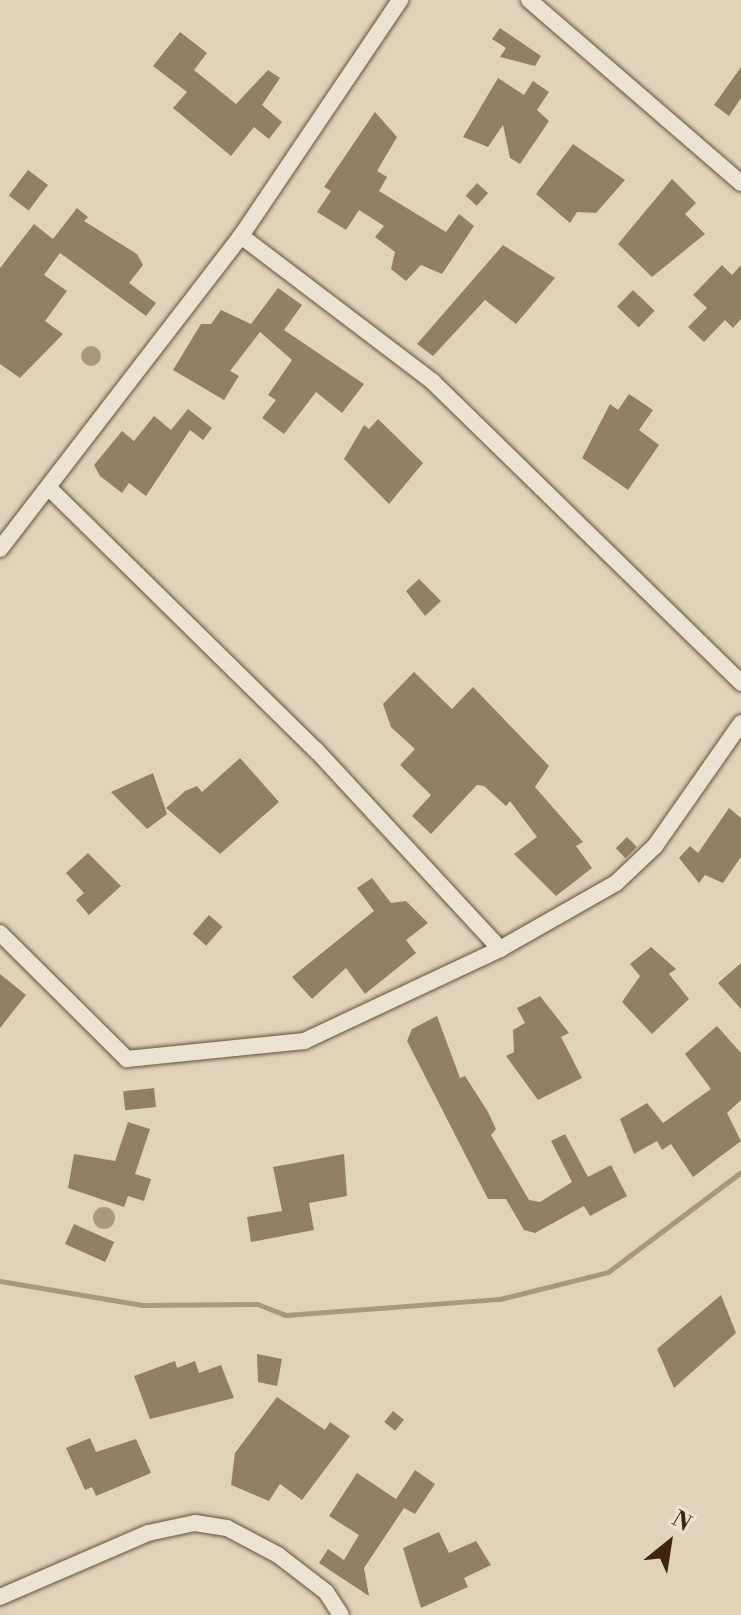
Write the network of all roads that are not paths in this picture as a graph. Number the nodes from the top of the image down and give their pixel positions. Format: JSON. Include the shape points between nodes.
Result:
{"nodes":[{"id":1,"x":400,"y":0,"type":"edge"},
{"id":2,"x":529,"y":0,"type":"edge"},
{"id":3,"x":741,"y":183,"type":"edge"},
{"id":4,"x":241,"y":236,"type":"junction"},
{"id":5,"x":49,"y":488,"type":"junction"},
{"id":6,"x":0,"y":549,"type":"edge"},
{"id":7,"x":741,"y":683,"type":"edge"},
{"id":8,"x":741,"y":723,"type":"edge"},
{"id":9,"x":0,"y":933,"type":"edge"},
{"id":10,"x":500,"y":949,"type":"junction"},
{"id":11,"x":0,"y":1597,"type":"edge"},
{"id":12,"x":341,"y":1615,"type":"edge"}],
"edges":[{"from":1,"to":4,"type":"street"},
{"from":2,"to":3,"type":"street"},
{"from":4,"to":5,"type":"street"},
{"from":4,"to":7,"type":"street","via":[[433,382]]},
{"from":5,"to":6,"type":"street"},
{"from":5,"to":10,"type":"street","via":[[316,750]]},
{"from":8,"to":10,"type":"street","via":[[655,846],[616,883]]},
{"from":9,"to":10,"type":"street","via":[[117,1052],[137,1062],[304,1041]]},
{"from":11,"to":12,"type":"street","via":[[148,1533],[195,1523],[227,1528],[278,1555],[326,1592]]}]}
